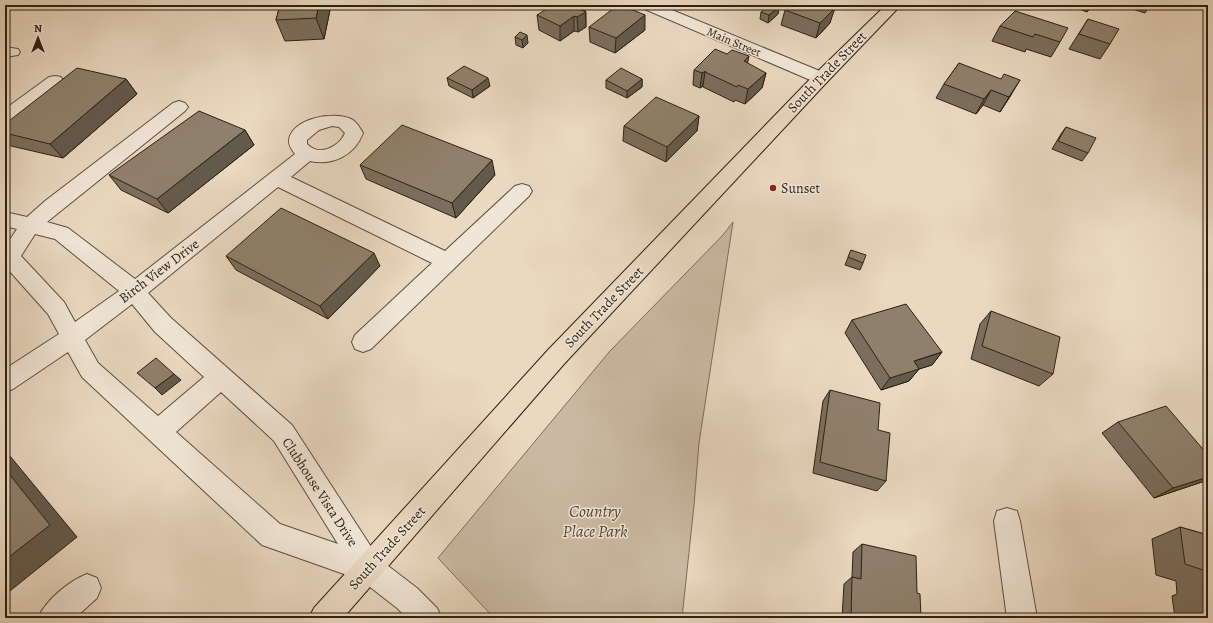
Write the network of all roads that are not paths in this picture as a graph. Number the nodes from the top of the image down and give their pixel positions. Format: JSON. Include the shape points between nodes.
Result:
{"nodes":[{"id":1,"x":647,"y":5,"type":"edge"},
{"id":2,"x":894,"y":5,"type":"edge"},
{"id":3,"x":821,"y":78,"type":"junction"},
{"id":4,"x":55,"y":81,"type":"dead end"},
{"id":5,"x":179,"y":107,"type":"dead end"},
{"id":6,"x":5,"y":118,"type":"edge"},
{"id":7,"x":307,"y":154,"type":"dead end"},
{"id":8,"x":276,"y":178,"type":"junction"},
{"id":9,"x":522,"y":191,"type":"dead end"},
{"id":10,"x":5,"y":219,"type":"edge"},
{"id":11,"x":30,"y":226,"type":"junction"},
{"id":12,"x":447,"y":261,"type":"junction"},
{"id":13,"x":134,"y":291,"type":"junction"},
{"id":14,"x":72,"y":336,"type":"junction"},
{"id":15,"x":363,"y":342,"type":"dead end"},
{"id":16,"x":221,"y":378,"type":"junction"},
{"id":17,"x":5,"y":382,"type":"edge"},
{"id":18,"x":158,"y":432,"type":"junction"},
{"id":19,"x":1007,"y":521,"type":"dead end"},
{"id":20,"x":369,"y":569,"type":"junction"},
{"id":21,"x":87,"y":588,"type":"dead end"},
{"id":22,"x":53,"y":618,"type":"edge"},
{"id":23,"x":324,"y":618,"type":"edge"},
{"id":24,"x":427,"y":618,"type":"edge"},
{"id":25,"x":1022,"y":618,"type":"edge"}],
"edges":[{"from":1,"to":3,"type":"street","name":"Main Street"},
{"from":2,"to":3,"type":"main road","name":"South Trade Street"},
{"from":3,"to":20,"type":"main road","name":"South Trade Street","via":[[556,357]]},
{"from":4,"to":6,"type":"street"},
{"from":5,"to":11,"type":"street"},
{"from":7,"to":8,"type":"street","name":"Birch View Drive"},
{"from":8,"to":12,"type":"street"},
{"from":8,"to":13,"type":"street","name":"Birch View Drive"},
{"from":9,"to":12,"type":"street"},
{"from":10,"to":11,"type":"street","name":"Clubhouse Vista Drive"},
{"from":11,"to":13,"type":"street","name":"Clubhouse Vista Drive","via":[[61,233]]},
{"from":11,"to":14,"type":"street","name":"Clubhouse Vista Drive","via":[[10,257],[56,308]]},
{"from":12,"to":15,"type":"street"},
{"from":13,"to":14,"type":"street","name":"Birch View Drive"},
{"from":13,"to":16,"type":"street","name":"Clubhouse Vista Drive","via":[[163,325]]},
{"from":14,"to":17,"type":"street","name":"Birch View Drive"},
{"from":14,"to":18,"type":"street","name":"Clubhouse Vista Drive","via":[[90,370]]},
{"from":16,"to":18,"type":"street"},
{"from":16,"to":20,"type":"street","name":"Clubhouse Vista Drive","via":[[283,433]]},
{"from":18,"to":20,"type":"street","name":"Clubhouse Vista Drive","via":[[272,535]]},
{"from":19,"to":25,"type":"street"},
{"from":20,"to":23,"type":"main road","name":"South Trade Street"},
{"from":20,"to":24,"type":"street","via":[[407,598]]},
{"from":21,"to":22,"type":"street"}]}
